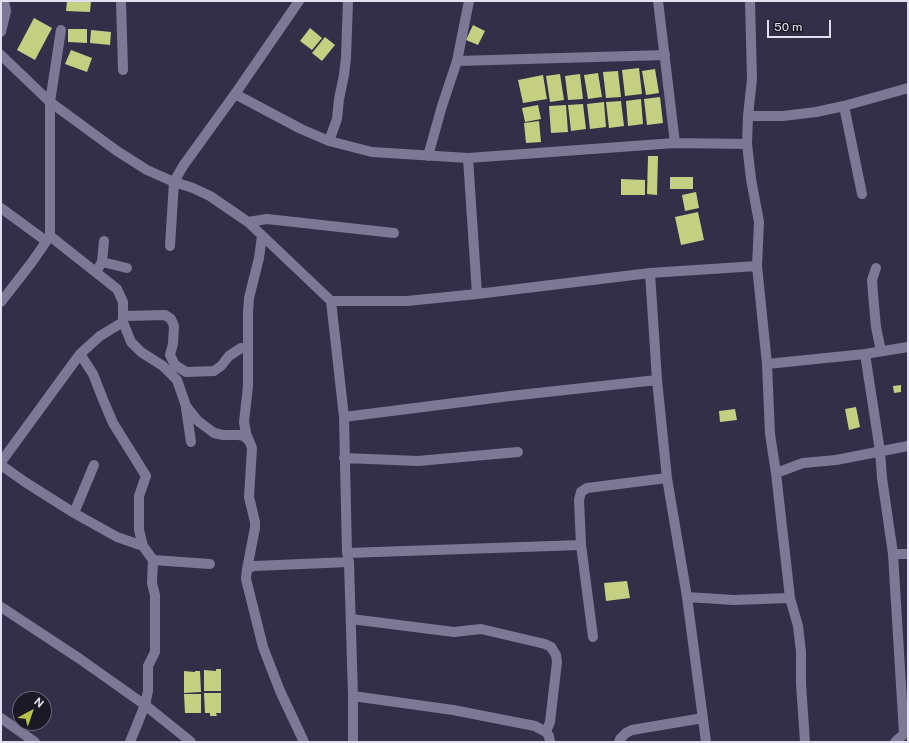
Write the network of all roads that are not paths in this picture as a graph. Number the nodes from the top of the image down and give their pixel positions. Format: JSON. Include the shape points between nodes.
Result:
{"nodes":[{"id":1,"x":4,"y":1,"type":"edge"},
{"id":2,"x":121,"y":1,"type":"edge"},
{"id":3,"x":300,"y":1,"type":"edge"},
{"id":4,"x":348,"y":1,"type":"edge"},
{"id":5,"x":469,"y":1,"type":"edge"},
{"id":6,"x":658,"y":1,"type":"edge"},
{"id":7,"x":750,"y":1,"type":"edge"},
{"id":8,"x":60,"y":30,"type":"dead end"},
{"id":9,"x":1,"y":32,"type":"edge"},
{"id":10,"x":1,"y":55,"type":"edge"},
{"id":11,"x":665,"y":55,"type":"junction"},
{"id":12,"x":457,"y":60,"type":"junction"},
{"id":13,"x":124,"y":70,"type":"dead end"},
{"id":14,"x":908,"y":88,"type":"edge"},
{"id":15,"x":236,"y":94,"type":"junction"},
{"id":16,"x":50,"y":102,"type":"junction"},
{"id":17,"x":844,"y":106,"type":"junction"},
{"id":18,"x":748,"y":116,"type":"junction"},
{"id":19,"x":328,"y":140,"type":"junction"},
{"id":20,"x":675,"y":143,"type":"junction"},
{"id":21,"x":747,"y":144,"type":"junction"},
{"id":22,"x":428,"y":156,"type":"junction"},
{"id":23,"x":468,"y":158,"type":"junction"},
{"id":24,"x":174,"y":182,"type":"junction"},
{"id":25,"x":862,"y":194,"type":"dead end"},
{"id":26,"x":1,"y":208,"type":"edge"},
{"id":27,"x":248,"y":222,"type":"junction"},
{"id":28,"x":394,"y":233,"type":"dead end"},
{"id":29,"x":262,"y":236,"type":"junction"},
{"id":30,"x":48,"y":238,"type":"junction"},
{"id":31,"x":104,"y":241,"type":"dead end"},
{"id":32,"x":170,"y":246,"type":"dead end"},
{"id":33,"x":102,"y":262,"type":"junction"},
{"id":34,"x":758,"y":266,"type":"junction"},
{"id":35,"x":127,"y":268,"type":"dead end"},
{"id":36,"x":876,"y":268,"type":"dead end"},
{"id":37,"x":96,"y":272,"type":"junction"},
{"id":38,"x":650,"y":273,"type":"junction"},
{"id":39,"x":477,"y":294,"type":"junction"},
{"id":40,"x":331,"y":301,"type":"junction"},
{"id":41,"x":1,"y":302,"type":"edge"},
{"id":42,"x":124,"y":319,"type":"junction"},
{"id":43,"x":908,"y":347,"type":"edge"},
{"id":44,"x":248,"y":349,"type":"junction"},
{"id":45,"x":881,"y":351,"type":"junction"},
{"id":46,"x":80,"y":354,"type":"junction"},
{"id":47,"x":866,"y":354,"type":"junction"},
{"id":48,"x":767,"y":364,"type":"junction"},
{"id":49,"x":657,"y":380,"type":"junction"},
{"id":50,"x":186,"y":406,"type":"junction"},
{"id":51,"x":344,"y":417,"type":"junction"},
{"id":52,"x":249,"y":441,"type":"junction"},
{"id":53,"x":191,"y":442,"type":"dead end"},
{"id":54,"x":908,"y":446,"type":"edge"},
{"id":55,"x":880,"y":451,"type":"junction"},
{"id":56,"x":518,"y":452,"type":"dead end"},
{"id":57,"x":344,"y":458,"type":"junction"},
{"id":58,"x":1,"y":462,"type":"edge"},
{"id":59,"x":1,"y":465,"type":"edge"},
{"id":60,"x":94,"y":465,"type":"dead end"},
{"id":61,"x":776,"y":473,"type":"junction"},
{"id":62,"x":667,"y":478,"type":"junction"},
{"id":63,"x":74,"y":513,"type":"junction"},
{"id":64,"x":581,"y":545,"type":"junction"},
{"id":65,"x":143,"y":546,"type":"junction"},
{"id":66,"x":893,"y":554,"type":"junction"},
{"id":67,"x":908,"y":554,"type":"edge"},
{"id":68,"x":348,"y":558,"type":"junction"},
{"id":69,"x":153,"y":560,"type":"junction"},
{"id":70,"x":210,"y":564,"type":"dead end"},
{"id":71,"x":247,"y":569,"type":"junction"},
{"id":72,"x":687,"y":597,"type":"junction"},
{"id":73,"x":790,"y":598,"type":"junction"},
{"id":74,"x":1,"y":606,"type":"edge"},
{"id":75,"x":351,"y":619,"type":"junction"},
{"id":76,"x":593,"y":637,"type":"dead end"},
{"id":77,"x":353,"y":696,"type":"junction"},
{"id":78,"x":145,"y":705,"type":"junction"},
{"id":79,"x":1,"y":718,"type":"edge"},
{"id":80,"x":703,"y":718,"type":"junction"},
{"id":81,"x":546,"y":732,"type":"junction"},
{"id":82,"x":906,"y":734,"type":"edge"},
{"id":83,"x":35,"y":742,"type":"edge"},
{"id":84,"x":130,"y":742,"type":"edge"},
{"id":85,"x":191,"y":742,"type":"edge"},
{"id":86,"x":304,"y":742,"type":"edge"},
{"id":87,"x":353,"y":742,"type":"edge"},
{"id":88,"x":550,"y":742,"type":"edge"},
{"id":89,"x":619,"y":742,"type":"edge"},
{"id":90,"x":706,"y":742,"type":"edge"},
{"id":91,"x":805,"y":742,"type":"edge"},
{"id":92,"x":895,"y":742,"type":"edge"}],
"edges":[{"from":1,"to":9,"type":"street","via":[[6,11]]},
{"from":2,"to":13,"type":"street"},
{"from":3,"to":15,"type":"street"},
{"from":4,"to":19,"type":"street","via":[[345,70],[337,119]]},
{"from":5,"to":12,"type":"street"},
{"from":6,"to":11,"type":"street"},
{"from":7,"to":18,"type":"street","via":[[752,79]]},
{"from":8,"to":16,"type":"street"},
{"from":10,"to":16,"type":"street"},
{"from":11,"to":12,"type":"street"},
{"from":11,"to":20,"type":"street"},
{"from":12,"to":22,"type":"street"},
{"from":14,"to":17,"type":"street"},
{"from":15,"to":19,"type":"street","via":[[301,129]]},
{"from":15,"to":24,"type":"street"},
{"from":16,"to":24,"type":"street","via":[[117,151],[147,170]]},
{"from":16,"to":30,"type":"street"},
{"from":17,"to":18,"type":"street","via":[[783,116]]},
{"from":17,"to":25,"type":"street"},
{"from":18,"to":21,"type":"street"},
{"from":19,"to":22,"type":"street","via":[[372,152]]},
{"from":20,"to":21,"type":"street"},
{"from":20,"to":23,"type":"street"},
{"from":21,"to":34,"type":"street","via":[[759,222]]},
{"from":22,"to":23,"type":"street"},
{"from":23,"to":39,"type":"street"},
{"from":24,"to":27,"type":"street","via":[[210,196]]},
{"from":24,"to":32,"type":"street"},
{"from":26,"to":30,"type":"street"},
{"from":27,"to":28,"type":"street","via":[[267,219]]},
{"from":27,"to":29,"type":"street"},
{"from":29,"to":40,"type":"street"},
{"from":29,"to":44,"type":"street","via":[[249,298]]},
{"from":30,"to":37,"type":"street"},
{"from":30,"to":41,"type":"street"},
{"from":31,"to":33,"type":"street"},
{"from":33,"to":35,"type":"street"},
{"from":33,"to":37,"type":"street"},
{"from":34,"to":38,"type":"street"},
{"from":34,"to":48,"type":"street"},
{"from":36,"to":45,"type":"street","via":[[872,280],[872,294]]},
{"from":37,"to":42,"type":"street","via":[[117,289],[123,302]]},
{"from":38,"to":39,"type":"street"},
{"from":38,"to":49,"type":"street"},
{"from":39,"to":40,"type":"street","via":[[407,301]]},
{"from":40,"to":51,"type":"street"},
{"from":42,"to":44,"type":"street","via":[[165,315],[171,319],[174,326],[170,355],[175,365],[186,372],[214,371],[240,348]]},
{"from":42,"to":46,"type":"street"},
{"from":42,"to":50,"type":"street","via":[[131,342],[177,380]]},
{"from":43,"to":45,"type":"street"},
{"from":44,"to":52,"type":"street","via":[[248,386],[244,422]]},
{"from":45,"to":47,"type":"street"},
{"from":46,"to":58,"type":"street"},
{"from":46,"to":65,"type":"street","via":[[93,374],[113,423],[146,476],[139,496],[139,530]]},
{"from":47,"to":48,"type":"street"},
{"from":47,"to":55,"type":"street"},
{"from":48,"to":61,"type":"street","via":[[770,434]]},
{"from":49,"to":51,"type":"street"},
{"from":49,"to":62,"type":"street"},
{"from":50,"to":52,"type":"street","via":[[198,421],[214,433],[244,436]]},
{"from":50,"to":53,"type":"street"},
{"from":51,"to":57,"type":"street"},
{"from":52,"to":71,"type":"street","via":[[252,448],[249,497],[255,528]]},
{"from":54,"to":55,"type":"street"},
{"from":55,"to":61,"type":"street","via":[[836,460],[803,463]]},
{"from":55,"to":66,"type":"street"},
{"from":56,"to":57,"type":"street","via":[[418,461]]},
{"from":57,"to":68,"type":"street"},
{"from":59,"to":63,"type":"street"},
{"from":60,"to":63,"type":"street"},
{"from":61,"to":73,"type":"street"},
{"from":62,"to":64,"type":"street","via":[[587,488],[581,492]]},
{"from":62,"to":72,"type":"street"},
{"from":63,"to":65,"type":"street","via":[[125,541]]},
{"from":64,"to":68,"type":"street"},
{"from":64,"to":76,"type":"street"},
{"from":65,"to":69,"type":"street"},
{"from":66,"to":67,"type":"street"},
{"from":66,"to":82,"type":"street"},
{"from":68,"to":71,"type":"street","via":[[254,566]]},
{"from":68,"to":75,"type":"street"},
{"from":69,"to":70,"type":"street"},
{"from":69,"to":78,"type":"street","via":[[155,652],[148,666]]},
{"from":71,"to":86,"type":"street","via":[[246,579],[263,647]]},
{"from":72,"to":73,"type":"street","via":[[734,600]]},
{"from":72,"to":80,"type":"street"},
{"from":73,"to":91,"type":"street","via":[[798,626],[801,652]]},
{"from":74,"to":78,"type":"street"},
{"from":75,"to":77,"type":"street"},
{"from":75,"to":81,"type":"street","via":[[454,632],[481,629],[551,647],[557,662],[550,722]]},
{"from":77,"to":81,"type":"street","via":[[453,710],[535,726]]},
{"from":77,"to":87,"type":"street"},
{"from":78,"to":84,"type":"street"},
{"from":78,"to":85,"type":"street"},
{"from":79,"to":83,"type":"street"},
{"from":80,"to":89,"type":"street","via":[[632,730]]},
{"from":80,"to":90,"type":"street"},
{"from":81,"to":88,"type":"street"},
{"from":82,"to":92,"type":"street"}]}
